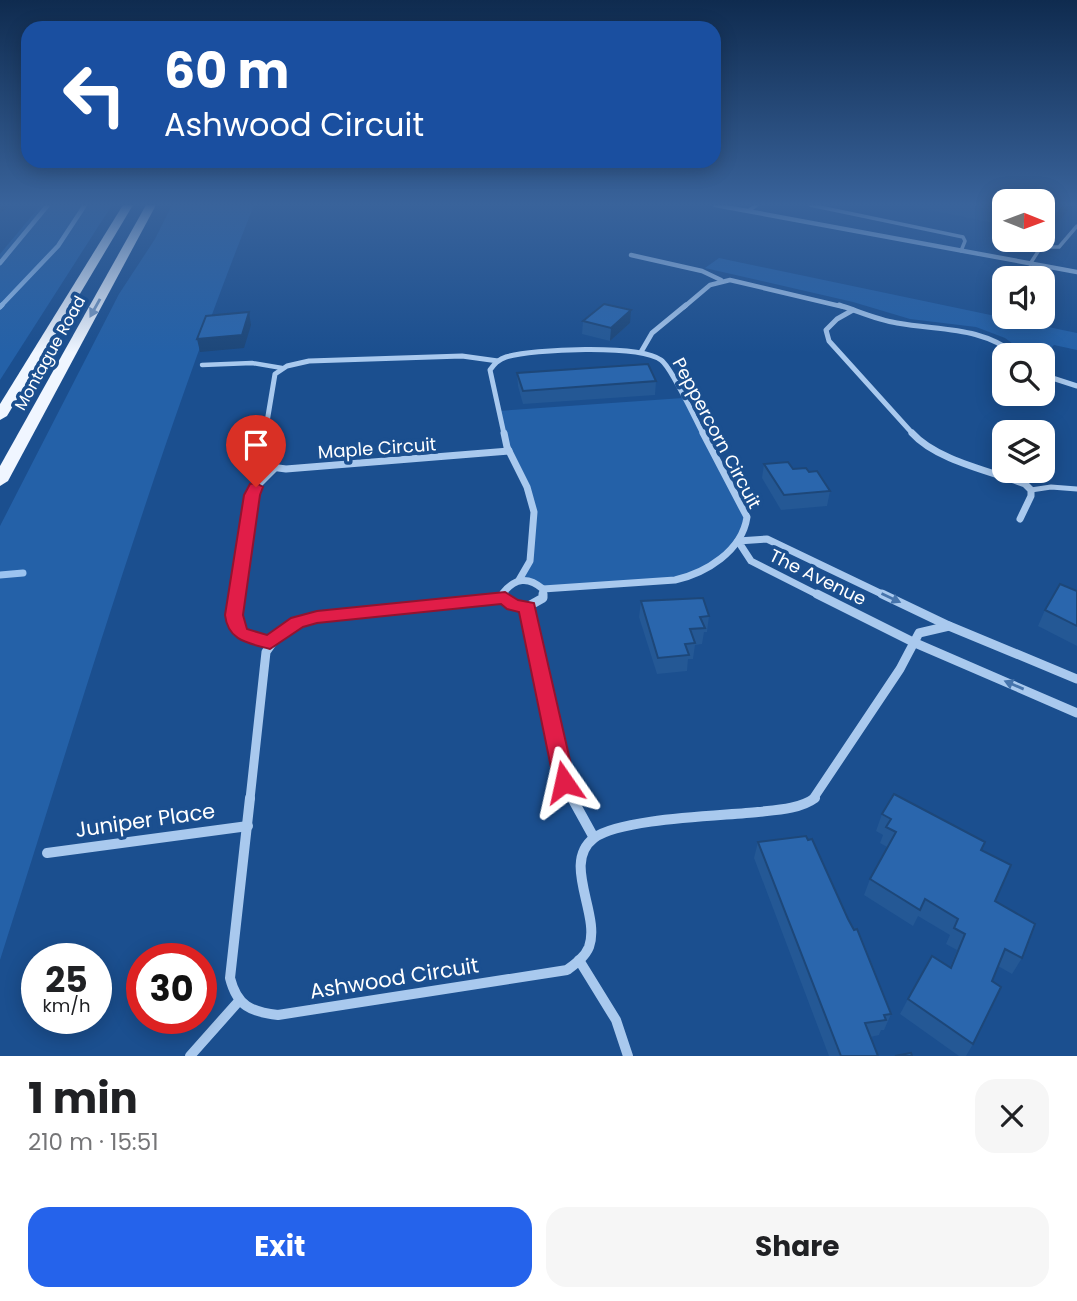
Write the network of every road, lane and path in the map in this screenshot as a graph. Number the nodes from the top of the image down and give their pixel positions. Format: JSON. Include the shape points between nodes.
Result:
{"nodes":[{"id":1,"x":98,"y":254,"type":"edge"},
{"id":2,"x":124,"y":254,"type":"edge"},
{"id":3,"x":978,"y":254,"type":"edge"},
{"id":4,"x":1036,"y":254,"type":"edge"},
{"id":5,"x":631,"y":255,"type":"dead end"},
{"id":6,"x":1030,"y":264,"type":"junction"},
{"id":7,"x":1077,"y":272,"type":"edge"},
{"id":8,"x":722,"y":281,"type":"junction"},
{"id":9,"x":853,"y":310,"type":"junction"},
{"id":10,"x":1002,"y":343,"type":"edge"},
{"id":11,"x":641,"y":352,"type":"junction"},
{"id":12,"x":498,"y":361,"type":"junction"},
{"id":13,"x":202,"y":365,"type":"dead end"},
{"id":14,"x":282,"y":368,"type":"junction"},
{"id":15,"x":1055,"y":379,"type":"edge"},
{"id":16,"x":1077,"y":386,"type":"edge"},
{"id":17,"x":0,"y":416,"type":"edge"},
{"id":18,"x":509,"y":451,"type":"junction"},
{"id":19,"x":275,"y":468,"type":"junction"},
{"id":20,"x":0,"y":481,"type":"edge"},
{"id":21,"x":1077,"y":489,"type":"edge"},
{"id":22,"x":1031,"y":490,"type":"junction"},
{"id":23,"x":1020,"y":519,"type":"dead end"},
{"id":24,"x":738,"y":541,"type":"junction"},
{"id":25,"x":519,"y":580,"type":"junction"},
{"id":26,"x":543,"y":589,"type":"junction"},
{"id":27,"x":505,"y":598,"type":"junction"},
{"id":28,"x":527,"y":607,"type":"junction"},
{"id":29,"x":949,"y":626,"type":"junction"},
{"id":30,"x":913,"y":642,"type":"junction"},
{"id":31,"x":270,"y":643,"type":"junction"},
{"id":32,"x":1077,"y":680,"type":"edge"},
{"id":33,"x":1077,"y":713,"type":"edge"},
{"id":34,"x":248,"y":826,"type":"junction"},
{"id":35,"x":593,"y":836,"type":"junction"},
{"id":36,"x":47,"y":853,"type":"dead end"},
{"id":37,"x":579,"y":960,"type":"junction"},
{"id":38,"x":238,"y":1002,"type":"junction"},
{"id":39,"x":190,"y":1056,"type":"edge"},
{"id":40,"x":628,"y":1056,"type":"edge"}],
"edges":[{"from":1,"to":17,"type":"main road","name":"Montague Road"},
{"from":2,"to":20,"type":"main road","name":"Montague Road","one_way":true},
{"from":3,"to":6,"type":"street"},
{"from":4,"to":6,"type":"lane"},
{"from":5,"to":8,"type":"street","via":[[702,271]]},
{"from":6,"to":7,"type":"street"},
{"from":8,"to":9,"type":"street","via":[[778,289]]},
{"from":8,"to":11,"type":"street","via":[[710,285],[652,333]]},
{"from":9,"to":10,"type":"street","via":[[893,323],[981,334]]},
{"from":9,"to":22,"type":"street","via":[[826,330],[827,338],[920,442],[1017,480]]},
{"from":11,"to":12,"type":"street","via":[[520,355]]},
{"from":11,"to":24,"type":"street","name":"Peppercorn Circuit","via":[[664,362],[742,505],[747,527]]},
{"from":12,"to":14,"type":"street","via":[[434,356],[309,361]]},
{"from":12,"to":18,"type":"street","via":[[490,370]]},
{"from":13,"to":14,"type":"lane","via":[[252,363]]},
{"from":14,"to":19,"type":"street","via":[[275,376],[261,457]]},
{"from":15,"to":16,"type":"street"},
{"from":18,"to":19,"type":"street","name":"Maple Circuit"},
{"from":18,"to":25,"type":"street","via":[[527,487],[534,518],[530,561]]},
{"from":19,"to":31,"type":"street","via":[[252,495],[234,615],[240,633]]},
{"from":21,"to":22,"type":"lane"},
{"from":22,"to":23,"type":"street"},
{"from":24,"to":26,"type":"street","via":[[712,567],[686,578]]},
{"from":24,"to":29,"type":"street","name":"The Avenue","one_way":true,"via":[[767,539]]},
{"from":24,"to":30,"type":"street","name":"The Avenue","via":[[751,561]]},
{"from":25,"to":26,"type":"street","via":[[534,581]]},
{"from":25,"to":27,"type":"street","via":[[506,587]]},
{"from":26,"to":28,"type":"street","via":[[543,598]]},
{"from":27,"to":28,"type":"street"},
{"from":27,"to":31,"type":"street","via":[[317,617],[297,622]]},
{"from":28,"to":35,"type":"street","via":[[564,782]]},
{"from":29,"to":30,"type":"street","via":[[930,628]]},
{"from":29,"to":32,"type":"street","name":"The Avenue"},
{"from":33,"to":30,"type":"street","name":"The Avenue","one_way":true},
{"from":30,"to":35,"type":"street","via":[[813,800],[787,809],[631,825]]},
{"from":31,"to":34,"type":"street"},
{"from":34,"to":36,"type":"street","name":"Juniper Place"},
{"from":34,"to":38,"type":"street","via":[[230,978]]},
{"from":35,"to":37,"type":"street","via":[[582,860],[589,946]]},
{"from":37,"to":38,"type":"street","name":"Ashwood Circuit","via":[[567,970],[278,1015],[257,1013]]},
{"from":37,"to":40,"type":"street","via":[[616,1020]]},
{"from":38,"to":39,"type":"street"}]}
